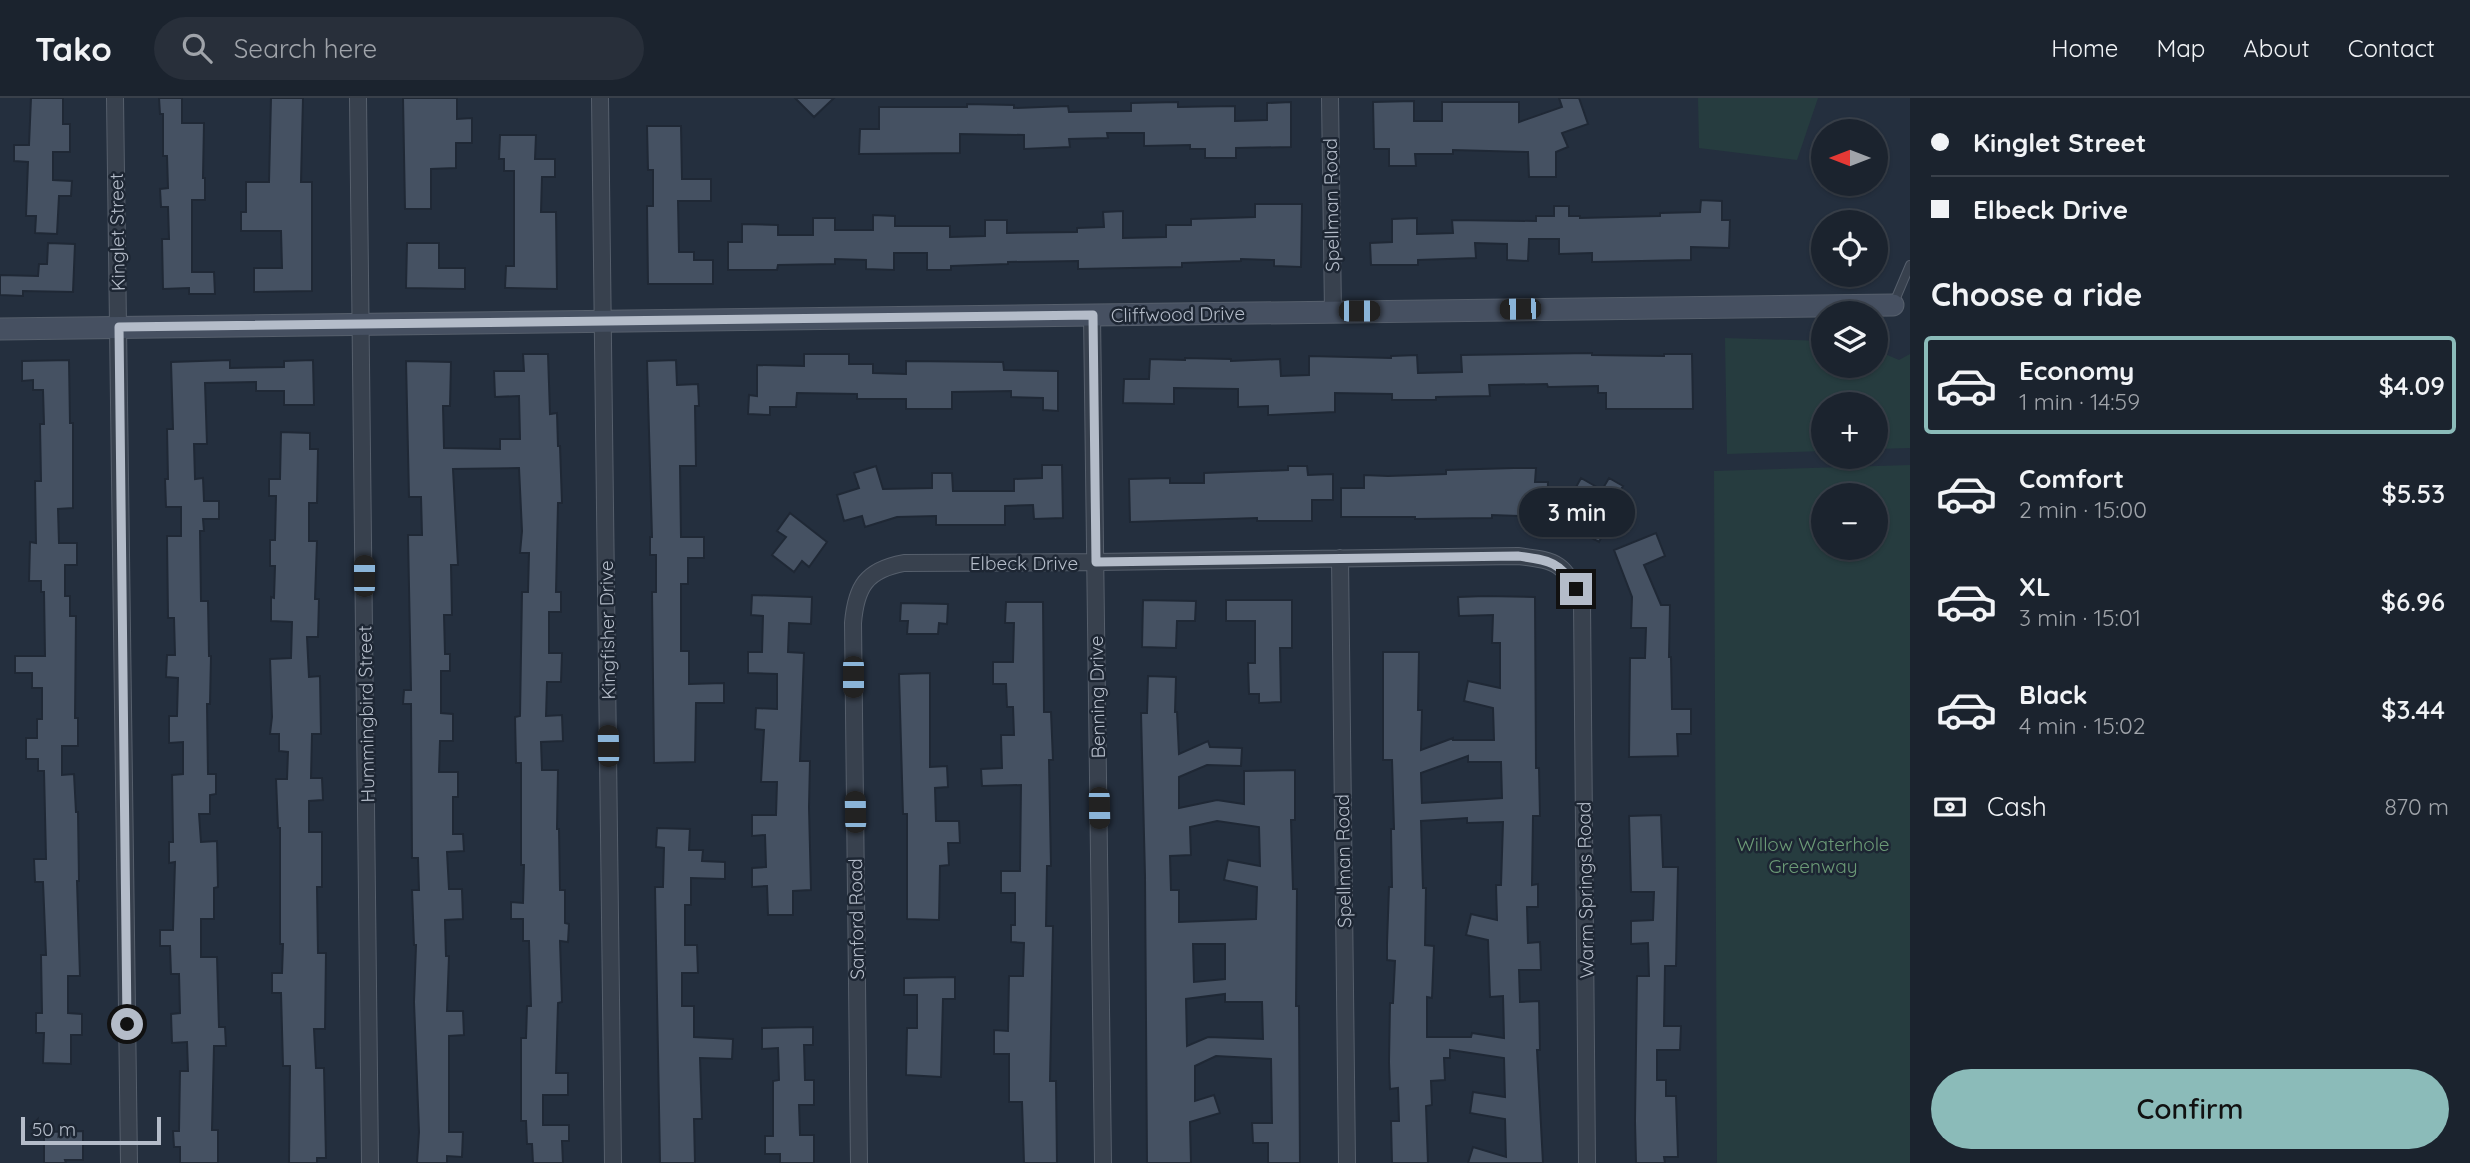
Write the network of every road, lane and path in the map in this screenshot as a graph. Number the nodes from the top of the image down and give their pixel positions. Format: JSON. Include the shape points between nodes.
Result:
{"nodes":[{"id":1,"x":115,"y":98,"type":"edge"},
{"id":2,"x":358,"y":98,"type":"edge"},
{"id":3,"x":600,"y":98,"type":"edge"},
{"id":4,"x":1330,"y":98,"type":"edge"},
{"id":5,"x":1910,"y":265,"type":"edge"},
{"id":6,"x":1893,"y":304,"type":"joint"},
{"id":7,"x":1332,"y":312,"type":"junction"},
{"id":8,"x":1093,"y":315,"type":"junction"},
{"id":9,"x":604,"y":321,"type":"junction"},
{"id":10,"x":362,"y":324,"type":"junction"},
{"id":11,"x":119,"y":327,"type":"junction"},
{"id":12,"x":0,"y":329,"type":"edge"},
{"id":13,"x":1340,"y":558,"type":"junction"},
{"id":14,"x":1096,"y":562,"type":"junction"},
{"id":15,"x":860,"y":592,"type":"joint"},
{"id":16,"x":1582,"y":616,"type":"joint"},
{"id":17,"x":129,"y":1163,"type":"edge"},
{"id":18,"x":370,"y":1163,"type":"edge"},
{"id":19,"x":612,"y":1163,"type":"edge"},
{"id":20,"x":859,"y":1163,"type":"edge"},
{"id":21,"x":1103,"y":1163,"type":"edge"},
{"id":22,"x":1347,"y":1163,"type":"edge"},
{"id":23,"x":1587,"y":1163,"type":"edge"}],
"edges":[{"from":1,"to":11,"type":"street","name":"Kinglet Street"},
{"from":2,"to":10,"type":"street","name":"Hummingbird Street"},
{"from":3,"to":9,"type":"street","name":"Kingfisher Drive"},
{"from":4,"to":7,"type":"street","name":"Spellman Road"},
{"from":5,"to":6,"type":"lane"},
{"from":6,"to":7,"type":"street","name":"Cliffwood Drive"},
{"from":7,"to":8,"type":"street","name":"Cliffwood Drive"},
{"from":8,"to":9,"type":"street","name":"Cliffwood Drive"},
{"from":8,"to":14,"type":"street","name":"Benning Drive"},
{"from":9,"to":10,"type":"street","name":"Cliffwood Drive"},
{"from":9,"to":19,"type":"street","name":"Kingfisher Drive"},
{"from":10,"to":11,"type":"street","name":"Cliffwood Drive"},
{"from":10,"to":18,"type":"street","name":"Hummingbird Street"},
{"from":11,"to":12,"type":"street","name":"Cliffwood Drive"},
{"from":11,"to":17,"type":"street","name":"Kinglet Street"},
{"from":13,"to":14,"type":"street","name":"Elbeck Drive"},
{"from":13,"to":16,"type":"street","name":"Elbeck Drive","via":[[1518,556],[1551,560],[1569,576],[1582,602]]},
{"from":13,"to":22,"type":"street","name":"Spellman Road"},
{"from":14,"to":15,"type":"street","name":"Elbeck Drive","via":[[904,563],[884,566]]},
{"from":14,"to":21,"type":"street","name":"Benning Drive"},
{"from":15,"to":20,"type":"street","name":"Sanford Road","via":[[853,623]]},
{"from":16,"to":23,"type":"street","name":"Warm Springs Road"}]}
